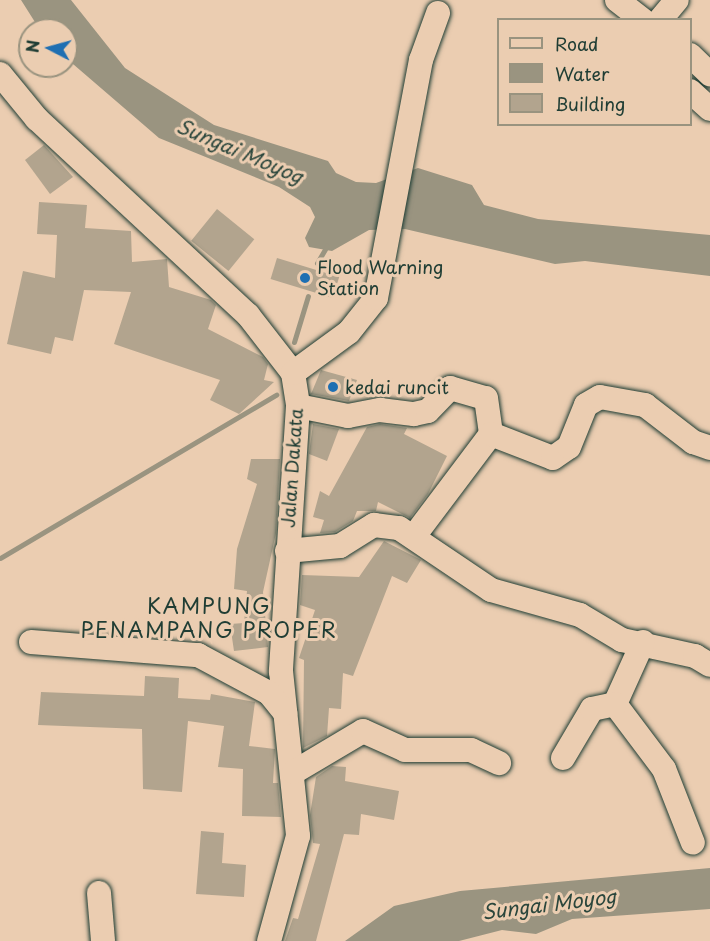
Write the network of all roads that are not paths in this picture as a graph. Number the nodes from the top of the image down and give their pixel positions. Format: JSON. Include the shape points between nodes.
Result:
{"nodes":[{"id":1,"x":617,"y":0,"type":"edge"},
{"id":2,"x":677,"y":0,"type":"edge"},
{"id":3,"x":438,"y":14,"type":"dead end"},
{"id":4,"x":640,"y":18,"type":"edge"},
{"id":5,"x":662,"y":18,"type":"edge"},
{"id":6,"x":692,"y":50,"type":"edge"},
{"id":7,"x":710,"y":50,"type":"edge"},
{"id":8,"x":692,"y":57,"type":"edge"},
{"id":9,"x":0,"y":74,"type":"edge"},
{"id":10,"x":710,"y":74,"type":"edge"},
{"id":11,"x":692,"y":93,"type":"edge"},
{"id":12,"x":710,"y":108,"type":"edge"},
{"id":13,"x":292,"y":373,"type":"junction"},
{"id":14,"x":298,"y":406,"type":"junction"},
{"id":15,"x":491,"y":434,"type":"junction"},
{"id":16,"x":710,"y":448,"type":"edge"},
{"id":17,"x":414,"y":536,"type":"junction"},
{"id":18,"x":287,"y":551,"type":"junction"},
{"id":19,"x":31,"y":642,"type":"dead end"},
{"id":20,"x":643,"y":642,"type":"junction"},
{"id":21,"x":710,"y":665,"type":"edge"},
{"id":22,"x":615,"y":704,"type":"junction"},
{"id":23,"x":285,"y":713,"type":"junction"},
{"id":24,"x":563,"y":758,"type":"dead end"},
{"id":25,"x":499,"y":763,"type":"dead end"},
{"id":26,"x":294,"y":772,"type":"junction"},
{"id":27,"x":693,"y":843,"type":"dead end"},
{"id":28,"x":99,"y":893,"type":"dead end"},
{"id":29,"x":103,"y":941,"type":"edge"},
{"id":30,"x":269,"y":941,"type":"edge"}],
"edges":[{"from":1,"to":4,"type":"street"},
{"from":2,"to":5,"type":"street"},
{"from":3,"to":13,"type":"street","via":[[421,60],[381,282],[364,318]]},
{"from":6,"to":7,"type":"street"},
{"from":8,"to":10,"type":"street"},
{"from":9,"to":13,"type":"street","name":"Jalan Dakata","via":[[37,118],[248,315]]},
{"from":11,"to":12,"type":"street"},
{"from":13,"to":14,"type":"street","name":"Jalan Dakata"},
{"from":14,"to":15,"type":"street","via":[[348,417],[380,410],[424,414],[450,388],[463,388],[486,398]]},
{"from":14,"to":18,"type":"street","name":"Jalan Dakata"},
{"from":15,"to":16,"type":"street","via":[[553,458],[569,447],[586,405],[600,397],[645,405]]},
{"from":15,"to":17,"type":"street"},
{"from":17,"to":18,"type":"street","via":[[374,525],[340,546]]},
{"from":17,"to":20,"type":"street","via":[[448,565],[490,590],[580,615],[622,640]]},
{"from":18,"to":23,"type":"street","name":"Jalan Dakata"},
{"from":19,"to":23,"type":"street","via":[[198,655],[269,693]]},
{"from":20,"to":21,"type":"street","via":[[695,656]]},
{"from":20,"to":22,"type":"street"},
{"from":22,"to":24,"type":"street","via":[[592,709]]},
{"from":22,"to":27,"type":"street","via":[[664,769]]},
{"from":23,"to":26,"type":"street","name":"Jalan Dakata"},
{"from":25,"to":26,"type":"street","via":[[471,750],[405,750],[356,732]]},
{"from":26,"to":30,"type":"street","name":"Jalan Dakata","via":[[298,836]]},
{"from":28,"to":29,"type":"street"}]}
